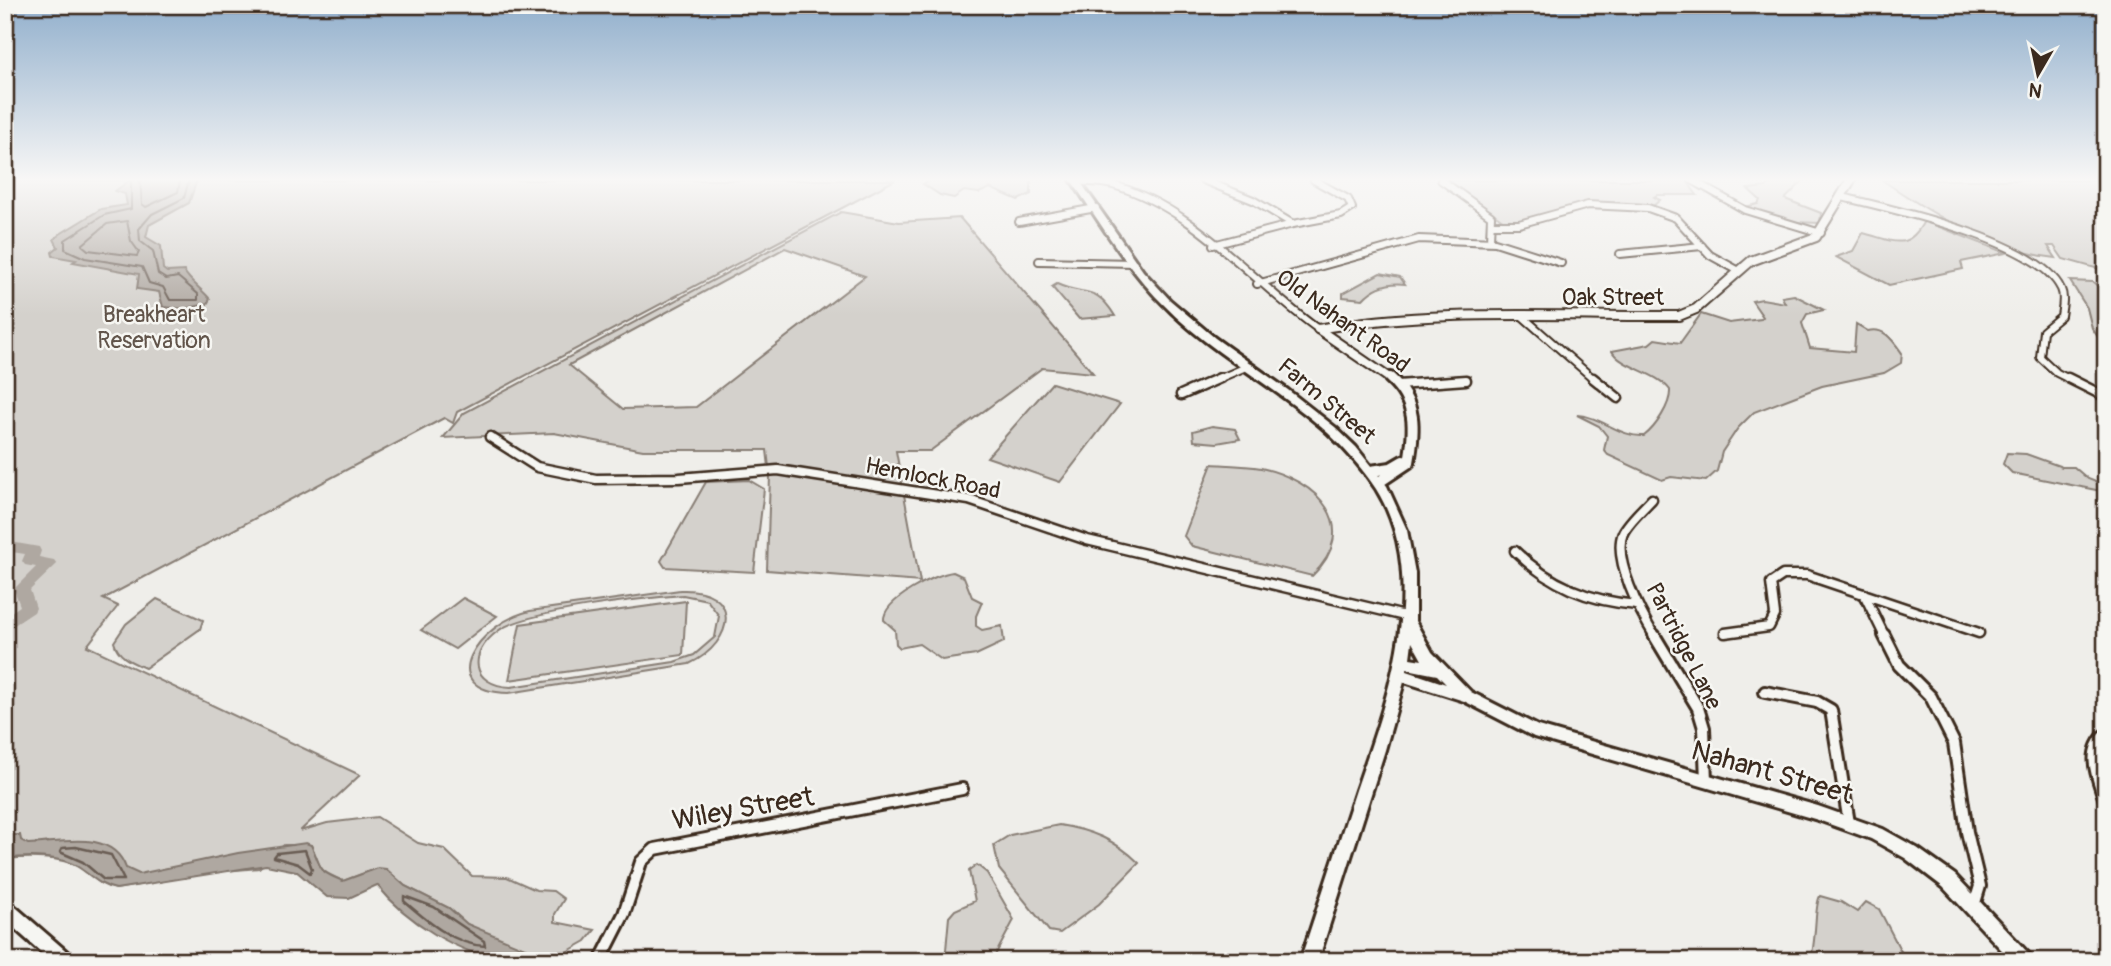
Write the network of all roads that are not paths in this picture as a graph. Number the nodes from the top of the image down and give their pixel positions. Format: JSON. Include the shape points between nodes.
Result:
{"nodes":[{"id":1,"x":1108,"y":225,"type":"edge"},
{"id":2,"x":1187,"y":225,"type":"edge"},
{"id":3,"x":1289,"y":225,"type":"edge"},
{"id":4,"x":1493,"y":225,"type":"edge"},
{"id":5,"x":1681,"y":225,"type":"edge"},
{"id":6,"x":1796,"y":225,"type":"edge"},
{"id":7,"x":1826,"y":225,"type":"edge"},
{"id":8,"x":1948,"y":225,"type":"edge"},
{"id":9,"x":1821,"y":233,"type":"junction"},
{"id":10,"x":1490,"y":241,"type":"junction"},
{"id":11,"x":1213,"y":245,"type":"junction"},
{"id":12,"x":1702,"y":246,"type":"junction"},
{"id":13,"x":1620,"y":254,"type":"dead end"},
{"id":14,"x":1039,"y":261,"type":"dead end"},
{"id":15,"x":1134,"y":263,"type":"junction"},
{"id":16,"x":1561,"y":263,"type":"dead end"},
{"id":17,"x":1738,"y":271,"type":"junction"},
{"id":18,"x":1257,"y":284,"type":"junction"},
{"id":19,"x":1522,"y":316,"type":"junction"},
{"id":20,"x":1318,"y":329,"type":"junction"},
{"id":21,"x":1246,"y":367,"type":"junction"},
{"id":22,"x":1466,"y":380,"type":"dead end"},
{"id":23,"x":1398,"y":385,"type":"junction"},
{"id":24,"x":1181,"y":395,"type":"dead end"},
{"id":25,"x":2106,"y":397,"type":"edge"},
{"id":26,"x":1618,"y":398,"type":"dead end"},
{"id":27,"x":490,"y":437,"type":"dead end"},
{"id":28,"x":1375,"y":477,"type":"junction"},
{"id":29,"x":1652,"y":499,"type":"dead end"},
{"id":30,"x":1515,"y":551,"type":"dead end"},
{"id":31,"x":1864,"y":594,"type":"junction"},
{"id":32,"x":1637,"y":605,"type":"junction"},
{"id":33,"x":1409,"y":620,"type":"junction"},
{"id":34,"x":1725,"y":633,"type":"dead end"},
{"id":35,"x":1979,"y":633,"type":"dead end"},
{"id":36,"x":1401,"y":668,"type":"junction"},
{"id":37,"x":1440,"y":671,"type":"junction"},
{"id":38,"x":1765,"y":692,"type":"dead end"},
{"id":39,"x":1469,"y":697,"type":"junction"},
{"id":40,"x":2106,"y":734,"type":"edge"},
{"id":41,"x":1706,"y":781,"type":"junction"},
{"id":42,"x":2101,"y":781,"type":"edge"},
{"id":43,"x":962,"y":789,"type":"dead end"},
{"id":44,"x":2106,"y":804,"type":"edge"},
{"id":45,"x":1849,"y":823,"type":"junction"},
{"id":46,"x":1974,"y":905,"type":"junction"},
{"id":47,"x":5,"y":908,"type":"edge"},
{"id":48,"x":65,"y":961,"type":"edge"},
{"id":49,"x":600,"y":961,"type":"edge"},
{"id":50,"x":1309,"y":961,"type":"edge"},
{"id":51,"x":2024,"y":961,"type":"edge"}],
"edges":[{"from":1,"to":15,"type":"main road","name":"Farm Street"},
{"from":2,"to":11,"type":"street","name":"Old Nahant Road"},
{"from":3,"to":11,"type":"street"},
{"from":4,"to":10,"type":"street"},
{"from":5,"to":12,"type":"street"},
{"from":6,"to":9,"type":"street"},
{"from":7,"to":9,"type":"street"},
{"from":8,"to":25,"type":"street","via":[[2036,265],[2057,284],[2061,316],[2043,331],[2040,358],[2061,376]]},
{"from":9,"to":17,"type":"street","name":"Oak Street"},
{"from":10,"to":16,"type":"street"},
{"from":10,"to":18,"type":"street","via":[[1411,240]]},
{"from":11,"to":18,"type":"street","name":"Old Nahant Road"},
{"from":12,"to":13,"type":"street"},
{"from":12,"to":17,"type":"street"},
{"from":14,"to":15,"type":"street"},
{"from":15,"to":21,"type":"main road","name":"Farm Street","via":[[1172,308]]},
{"from":17,"to":19,"type":"street","name":"Oak Street","via":[[1696,309],[1679,316]]},
{"from":18,"to":20,"type":"street","name":"Old Nahant Road"},
{"from":19,"to":20,"type":"street","name":"Oak Street","via":[[1385,319]]},
{"from":19,"to":26,"type":"street"},
{"from":20,"to":23,"type":"street","name":"Old Nahant Road"},
{"from":21,"to":24,"type":"street"},
{"from":21,"to":28,"type":"main road","name":"Farm Street","via":[[1326,426]]},
{"from":22,"to":23,"type":"street"},
{"from":23,"to":28,"type":"street","name":"Old Nahant Road","via":[[1412,410],[1410,454],[1406,466]]},
{"from":27,"to":33,"type":"street","name":"Hemlock Road","via":[[537,467],[596,479],[778,470],[960,498],[1087,540]]},
{"from":28,"to":33,"type":"main road","name":"Farm Street","via":[[1397,516],[1405,544]]},
{"from":29,"to":32,"type":"street","name":"Partridge Lane","via":[[1626,528],[1620,545]]},
{"from":30,"to":32,"type":"street","via":[[1544,578],[1571,593]]},
{"from":31,"to":34,"type":"street","via":[[1807,575],[1783,575],[1773,579],[1770,588],[1775,610],[1772,624],[1759,631]]},
{"from":31,"to":35,"type":"street"},
{"from":31,"to":46,"type":"street","via":[[1899,665],[1936,704],[1954,743],[1980,886]]},
{"from":32,"to":41,"type":"street","name":"Partridge Lane","via":[[1698,708]]},
{"from":33,"to":36,"type":"main road","name":"Farm Street"},
{"from":33,"to":37,"type":"main road","name":"Nahant Street","via":[[1418,644]]},
{"from":36,"to":37,"type":"main road","via":[[1423,664]]},
{"from":36,"to":39,"type":"main road","name":"Nahant Street"},
{"from":36,"to":50,"type":"main road","name":"Farm Street"},
{"from":37,"to":39,"type":"main road","name":"Nahant Street"},
{"from":38,"to":45,"type":"street","via":[[1819,702],[1831,710]]},
{"from":39,"to":41,"type":"main road","name":"Nahant Street","via":[[1534,732]]},
{"from":40,"to":42,"type":"street","via":[[2092,756]]},
{"from":41,"to":45,"type":"main road","name":"Nahant Street"},
{"from":42,"to":44,"type":"street"},
{"from":43,"to":49,"type":"street","name":"Wiley Street","via":[[655,849],[641,862],[624,914]]},
{"from":45,"to":46,"type":"main road","name":"Nahant Street","via":[[1910,853]]},
{"from":46,"to":51,"type":"main road","name":"Nahant Street"},
{"from":47,"to":48,"type":"main road"}]}
